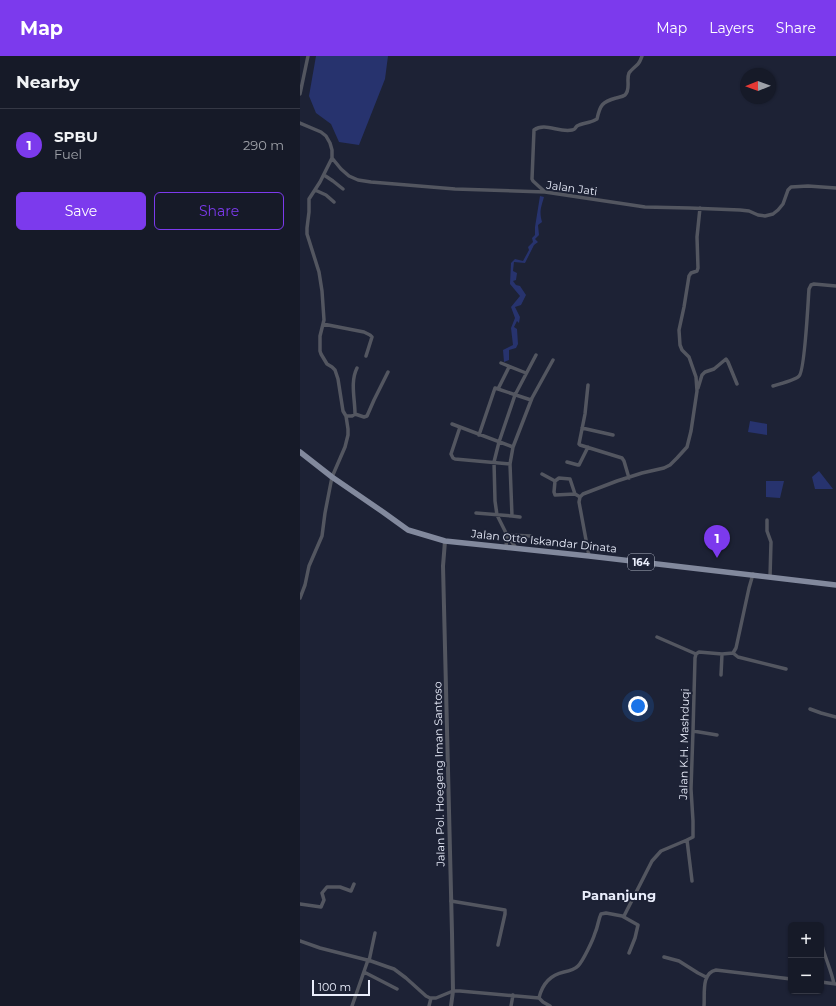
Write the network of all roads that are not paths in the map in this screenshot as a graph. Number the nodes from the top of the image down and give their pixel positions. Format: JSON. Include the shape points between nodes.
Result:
{"nodes":[{"id":1,"x":308,"y":56,"type":"edge"},
{"id":2,"x":642,"y":56,"type":"edge"},
{"id":3,"x":300,"y":94,"type":"edge"},
{"id":4,"x":300,"y":123,"type":"edge"},
{"id":5,"x":332,"y":158,"type":"junction"},
{"id":6,"x":324,"y":175,"type":"junction"},
{"id":7,"x":836,"y":188,"type":"edge"},
{"id":8,"x":343,"y":189,"type":"dead end"},
{"id":9,"x":315,"y":190,"type":"junction"},
{"id":10,"x":543,"y":192,"type":"junction"},
{"id":11,"x":334,"y":202,"type":"dead end"},
{"id":12,"x":700,"y":208,"type":"junction"},
{"id":13,"x":836,"y":286,"type":"edge"},
{"id":14,"x":323,"y":324,"type":"junction"},
{"id":15,"x":536,"y":355,"type":"dead end"},
{"id":16,"x":366,"y":356,"type":"dead end"},
{"id":17,"x":552,"y":360,"type":"dead end"},
{"id":18,"x":500,"y":363,"type":"dead end"},
{"id":19,"x":509,"y":367,"type":"junction"},
{"id":20,"x":356,"y":368,"type":"dead end"},
{"id":21,"x":388,"y":372,"type":"dead end"},
{"id":22,"x":526,"y":373,"type":"junction"},
{"id":23,"x":737,"y":384,"type":"dead end"},
{"id":24,"x":588,"y":385,"type":"dead end"},
{"id":25,"x":773,"y":386,"type":"dead end"},
{"id":26,"x":498,"y":389,"type":"junction"},
{"id":27,"x":697,"y":391,"type":"junction"},
{"id":28,"x":515,"y":395,"type":"junction"},
{"id":29,"x":531,"y":400,"type":"junction"},
{"id":30,"x":354,"y":414,"type":"junction"},
{"id":31,"x":346,"y":416,"type":"junction"},
{"id":32,"x":452,"y":424,"type":"dead end"},
{"id":33,"x":460,"y":427,"type":"junction"},
{"id":34,"x":582,"y":428,"type":"junction"},
{"id":35,"x":479,"y":435,"type":"junction"},
{"id":36,"x":613,"y":436,"type":"dead end"},
{"id":37,"x":499,"y":442,"type":"junction"},
{"id":38,"x":513,"y":447,"type":"junction"},
{"id":39,"x":588,"y":448,"type":"junction"},
{"id":40,"x":300,"y":452,"type":"edge"},
{"id":41,"x":494,"y":462,"type":"junction"},
{"id":42,"x":567,"y":462,"type":"dead end"},
{"id":43,"x":510,"y":464,"type":"junction"},
{"id":44,"x":542,"y":474,"type":"dead end"},
{"id":45,"x":332,"y":477,"type":"junction"},
{"id":46,"x":629,"y":478,"type":"junction"},
{"id":47,"x":555,"y":481,"type":"junction"},
{"id":48,"x":575,"y":494,"type":"junction"},
{"id":49,"x":580,"y":497,"type":"junction"},
{"id":50,"x":476,"y":513,"type":"dead end"},
{"id":51,"x":497,"y":515,"type":"junction"},
{"id":52,"x":512,"y":516,"type":"junction"},
{"id":53,"x":520,"y":517,"type":"dead end"},
{"id":54,"x":767,"y":520,"type":"dead end"},
{"id":55,"x":507,"y":535,"type":"junction"},
{"id":56,"x":531,"y":536,"type":"dead end"},
{"id":57,"x":445,"y":541,"type":"junction"},
{"id":58,"x":506,"y":547,"type":"junction"},
{"id":59,"x":516,"y":548,"type":"junction"},
{"id":60,"x":589,"y":556,"type":"junction"},
{"id":61,"x":753,"y":574,"type":"junction"},
{"id":62,"x":770,"y":577,"type":"junction"},
{"id":63,"x":300,"y":584,"type":"edge"},
{"id":64,"x":305,"y":585,"type":"junction"},
{"id":65,"x":836,"y":585,"type":"edge"},
{"id":66,"x":300,"y":598,"type":"edge"},
{"id":67,"x":657,"y":638,"type":"dead end"},
{"id":68,"x":732,"y":653,"type":"junction"},
{"id":69,"x":696,"y":654,"type":"junction"},
{"id":70,"x":722,"y":654,"type":"junction"},
{"id":71,"x":786,"y":669,"type":"dead end"},
{"id":72,"x":721,"y":676,"type":"dead end"},
{"id":73,"x":810,"y":709,"type":"dead end"},
{"id":74,"x":836,"y":717,"type":"edge"},
{"id":75,"x":694,"y":731,"type":"junction"},
{"id":76,"x":717,"y":735,"type":"dead end"},
{"id":77,"x":687,"y":840,"type":"junction"},
{"id":78,"x":692,"y":881,"type":"dead end"},
{"id":79,"x":354,"y":884,"type":"dead end"},
{"id":80,"x":451,"y":901,"type":"junction"},
{"id":81,"x":300,"y":904,"type":"edge"},
{"id":82,"x":622,"y":916,"type":"junction"},
{"id":83,"x":375,"y":933,"type":"dead end"},
{"id":84,"x":300,"y":941,"type":"edge"},
{"id":85,"x":498,"y":945,"type":"dead end"},
{"id":86,"x":629,"y":953,"type":"dead end"},
{"id":87,"x":824,"y":955,"type":"edge"},
{"id":88,"x":664,"y":957,"type":"dead end"},
{"id":89,"x":368,"y":960,"type":"junction"},
{"id":90,"x":364,"y":972,"type":"junction"},
{"id":91,"x":706,"y":977,"type":"junction"},
{"id":92,"x":788,"y":979,"type":"edge"},
{"id":93,"x":824,"y":982,"type":"edge"},
{"id":94,"x":835,"y":984,"type":"edge"},
{"id":95,"x":397,"y":989,"type":"dead end"},
{"id":96,"x":452,"y":991,"type":"junction"},
{"id":97,"x":513,"y":995,"type":"junction"},
{"id":98,"x":431,"y":998,"type":"junction"},
{"id":99,"x":539,"y":998,"type":"junction"},
{"id":100,"x":352,"y":1006,"type":"edge"},
{"id":101,"x":429,"y":1006,"type":"edge"},
{"id":102,"x":452,"y":1006,"type":"edge"},
{"id":103,"x":511,"y":1006,"type":"edge"},
{"id":104,"x":550,"y":1006,"type":"edge"},
{"id":105,"x":704,"y":1006,"type":"edge"}],
"edges":[{"from":1,"to":3,"type":"street"},
{"from":2,"to":10,"type":"street","via":[[629,74],[627,92],[622,97],[603,103],[595,120],[572,130],[540,127],[534,130],[532,179]]},
{"from":4,"to":5,"type":"street","name":"Jalan Jati","via":[[326,136],[332,150]]},
{"from":5,"to":6,"type":"street"},
{"from":5,"to":10,"type":"street","name":"Jalan Jati","via":[[349,176],[358,180],[455,189]]},
{"from":6,"to":8,"type":"street"},
{"from":6,"to":9,"type":"street"},
{"from":7,"to":12,"type":"street","name":"Jalan Jati","via":[[791,187],[783,204],[769,216],[749,211]]},
{"from":9,"to":11,"type":"street"},
{"from":9,"to":14,"type":"street","via":[[310,199],[306,228],[321,283]]},
{"from":10,"to":12,"type":"street","name":"Jalan Jati","via":[[645,207]]},
{"from":12,"to":27,"type":"street","via":[[697,237],[698,268],[689,276],[679,330],[680,345],[689,357],[696,377]]},
{"from":13,"to":25,"type":"street","via":[[810,286],[801,374]]},
{"from":14,"to":16,"type":"street","via":[[370,335],[372,337]]},
{"from":14,"to":31,"type":"street","via":[[320,351],[327,364],[335,370]]},
{"from":15,"to":22,"type":"street"},
{"from":17,"to":29,"type":"street"},
{"from":18,"to":19,"type":"street"},
{"from":19,"to":22,"type":"street"},
{"from":19,"to":26,"type":"street"},
{"from":20,"to":30,"type":"street","via":[[353,380]]},
{"from":21,"to":30,"type":"street","via":[[368,416]]},
{"from":22,"to":28,"type":"street"},
{"from":23,"to":27,"type":"street","via":[[726,359],[702,375]]},
{"from":24,"to":34,"type":"street"},
{"from":26,"to":28,"type":"street"},
{"from":26,"to":35,"type":"street","via":[[495,389]]},
{"from":27,"to":46,"type":"street","via":[[687,447],[670,465]]},
{"from":28,"to":29,"type":"street"},
{"from":28,"to":37,"type":"street"},
{"from":29,"to":38,"type":"street"},
{"from":30,"to":31,"type":"street"},
{"from":31,"to":45,"type":"street","via":[[348,435]]},
{"from":32,"to":33,"type":"street"},
{"from":33,"to":35,"type":"street"},
{"from":33,"to":41,"type":"street","via":[[452,458]]},
{"from":34,"to":36,"type":"street"},
{"from":34,"to":39,"type":"street","via":[[579,444]]},
{"from":35,"to":37,"type":"street"},
{"from":37,"to":38,"type":"street"},
{"from":37,"to":41,"type":"street"},
{"from":38,"to":43,"type":"street"},
{"from":39,"to":42,"type":"street","via":[[579,465]]},
{"from":39,"to":46,"type":"street","via":[[622,458]]},
{"from":40,"to":45,"type":"main road","name":"Jalan Otto Iskandar Dinata","number":"164"},
{"from":41,"to":43,"type":"street"},
{"from":41,"to":51,"type":"street"},
{"from":43,"to":52,"type":"street"},
{"from":44,"to":47,"type":"street"},
{"from":45,"to":57,"type":"main road","name":"Jalan Otto Iskandar Dinata","number":"164","via":[[408,530]]},
{"from":45,"to":64,"type":"street","via":[[322,536],[309,566]]},
{"from":46,"to":49,"type":"street"},
{"from":47,"to":48,"type":"street","via":[[559,478],[570,479]]},
{"from":47,"to":48,"type":"street","via":[[555,495]]},
{"from":48,"to":49,"type":"street"},
{"from":49,"to":60,"type":"street"},
{"from":50,"to":51,"type":"street"},
{"from":51,"to":52,"type":"street"},
{"from":51,"to":55,"type":"street"},
{"from":52,"to":53,"type":"street"},
{"from":54,"to":62,"type":"street","via":[[767,534],[771,542]]},
{"from":55,"to":56,"type":"street"},
{"from":55,"to":58,"type":"street"},
{"from":55,"to":59,"type":"street"},
{"from":57,"to":58,"type":"main road","name":"Jalan Otto Iskandar Dinata","number":"164"},
{"from":57,"to":80,"type":"street","name":"Jalan Pol. Hoegeng Iman Santoso","via":[[443,566]]},
{"from":58,"to":59,"type":"main road","name":"Jalan Otto Iskandar Dinata","number":"164"},
{"from":59,"to":60,"type":"main road","name":"Jalan Otto Iskandar Dinata","number":"164"},
{"from":60,"to":61,"type":"main road","name":"Jalan Otto Iskandar Dinata","number":"164"},
{"from":61,"to":62,"type":"main road","name":"Jalan Otto Iskandar Dinata","number":"164"},
{"from":61,"to":68,"type":"street","via":[[736,648]]},
{"from":62,"to":65,"type":"main road","name":"Jalan Otto Iskandar Dinata","number":"164"},
{"from":63,"to":64,"type":"street"},
{"from":64,"to":66,"type":"street"},
{"from":67,"to":69,"type":"street"},
{"from":68,"to":70,"type":"street"},
{"from":68,"to":71,"type":"street","via":[[738,657]]},
{"from":69,"to":70,"type":"street"},
{"from":69,"to":75,"type":"street","name":"Jalan K.H. Mashduqi"},
{"from":70,"to":72,"type":"street"},
{"from":73,"to":74,"type":"street"},
{"from":75,"to":76,"type":"street"},
{"from":75,"to":77,"type":"street","name":"Jalan K.H. Mashduqi","via":[[691,789],[694,831],[693,837]]},
{"from":77,"to":78,"type":"street"},
{"from":77,"to":82,"type":"street","via":[[658,853],[626,914]]},
{"from":79,"to":81,"type":"street","via":[[350,891],[341,887],[328,887],[322,893],[324,900],[321,907]]},
{"from":80,"to":85,"type":"street","via":[[505,910]]},
{"from":80,"to":96,"type":"street","name":"Jalan Pol. Hoegeng Iman Santoso"},
{"from":82,"to":86,"type":"street","via":[[638,925]]},
{"from":82,"to":99,"type":"street","via":[[601,914],[595,934],[578,966],[550,978]]},
{"from":83,"to":89,"type":"street"},
{"from":84,"to":89,"type":"street"},
{"from":87,"to":94,"type":"street"},
{"from":88,"to":91,"type":"street","via":[[679,961]]},
{"from":89,"to":90,"type":"street"},
{"from":89,"to":98,"type":"street","via":[[394,969]]},
{"from":90,"to":95,"type":"street"},
{"from":90,"to":100,"type":"street"},
{"from":91,"to":92,"type":"street","via":[[716,970]]},
{"from":91,"to":105,"type":"street"},
{"from":93,"to":94,"type":"street"},
{"from":96,"to":97,"type":"street"},
{"from":96,"to":98,"type":"street"},
{"from":96,"to":102,"type":"street","name":"Jalan Pol. Hoegeng Iman Santoso"},
{"from":97,"to":99,"type":"street"},
{"from":97,"to":103,"type":"street"},
{"from":98,"to":101,"type":"street"},
{"from":99,"to":104,"type":"street"}]}
